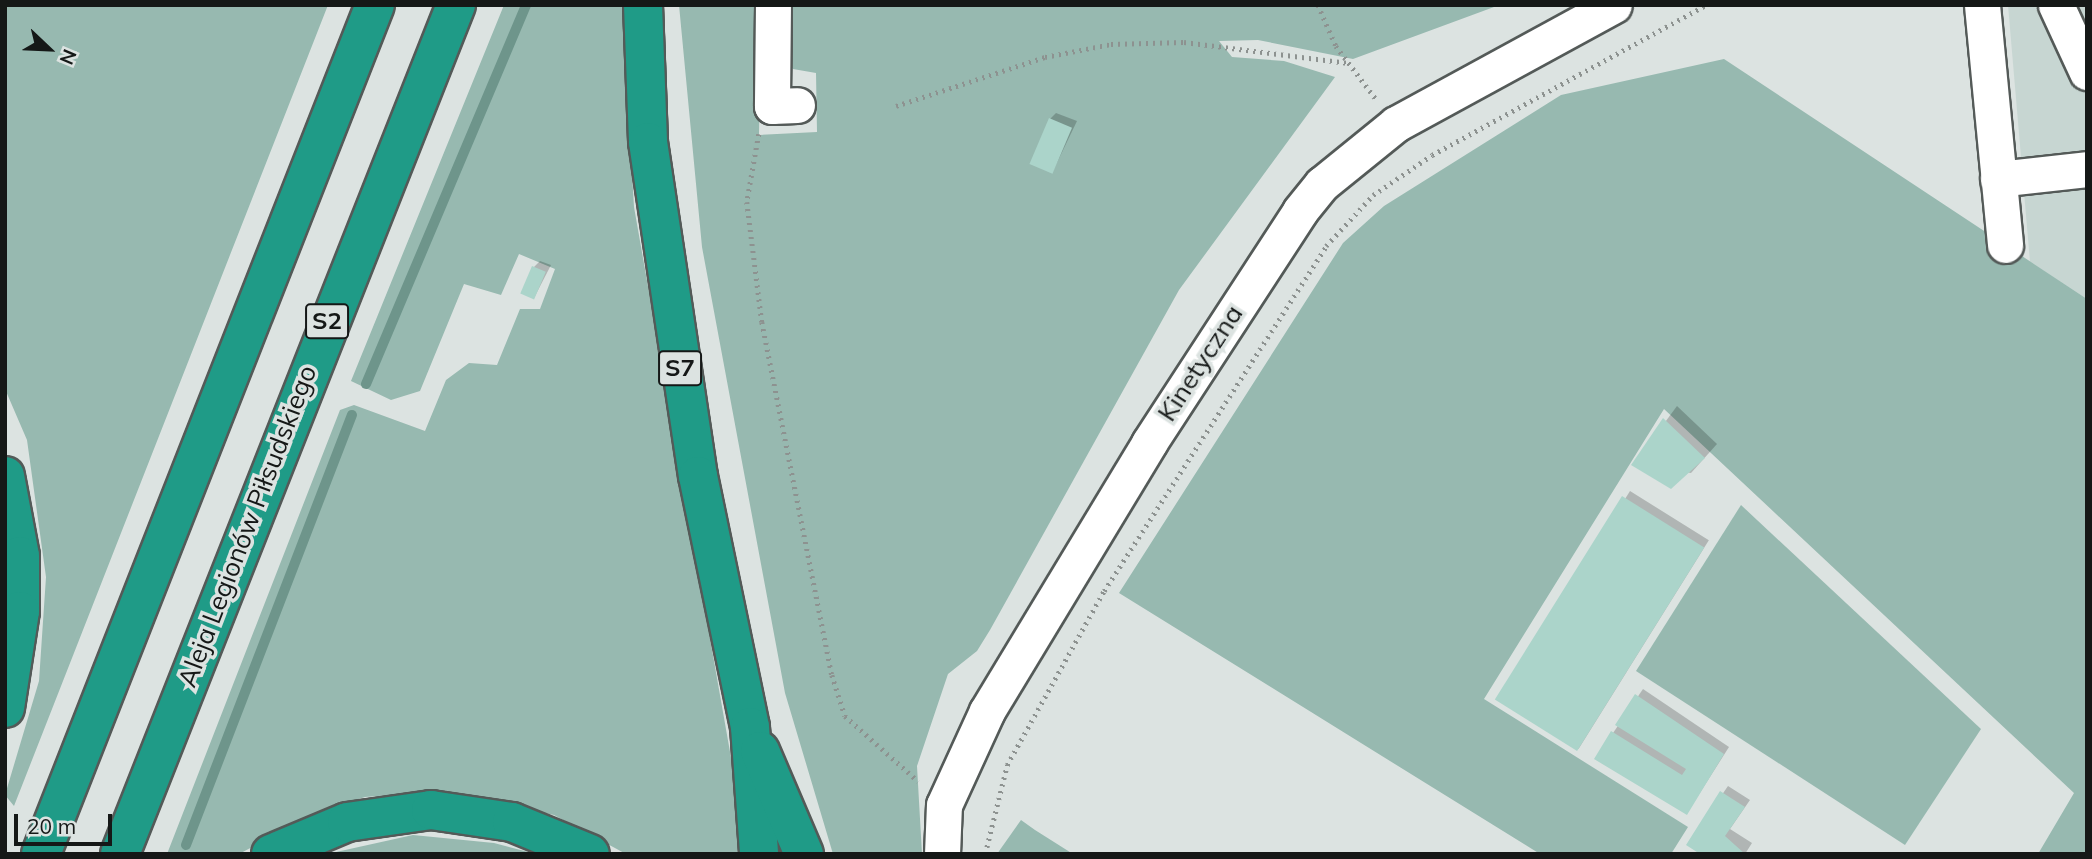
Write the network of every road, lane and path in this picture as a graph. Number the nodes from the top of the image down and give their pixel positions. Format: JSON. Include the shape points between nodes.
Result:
{"nodes":[{"id":1,"x":375,"y":5,"type":"edge"},
{"id":2,"x":456,"y":5,"type":"edge"},
{"id":3,"x":643,"y":5,"type":"edge"},
{"id":4,"x":773,"y":5,"type":"edge"},
{"id":5,"x":1318,"y":5,"type":"edge"},
{"id":6,"x":1614,"y":5,"type":"edge"},
{"id":7,"x":1706,"y":5,"type":"edge"},
{"id":8,"x":1982,"y":5,"type":"edge"},
{"id":9,"x":2056,"y":5,"type":"edge"},
{"id":10,"x":1347,"y":63,"type":"junction"},
{"id":11,"x":2087,"y":72,"type":"edge"},
{"id":12,"x":785,"y":105,"type":"joint"},
{"id":13,"x":896,"y":106,"type":"dead end"},
{"id":14,"x":1396,"y":124,"type":"junction"},
{"id":15,"x":2087,"y":169,"type":"edge"},
{"id":16,"x":1998,"y":179,"type":"junction"},
{"id":17,"x":2005,"y":245,"type":"dead end"},
{"id":18,"x":5,"y":476,"type":"edge"},
{"id":19,"x":5,"y":708,"type":"edge"},
{"id":20,"x":750,"y":727,"type":"junction"},
{"id":21,"x":944,"y":805,"type":"junction"},
{"id":22,"x":41,"y":854,"type":"edge"},
{"id":23,"x":120,"y":854,"type":"edge"},
{"id":24,"x":271,"y":854,"type":"edge"},
{"id":25,"x":590,"y":854,"type":"edge"},
{"id":26,"x":759,"y":854,"type":"edge"},
{"id":27,"x":804,"y":854,"type":"edge"},
{"id":28,"x":942,"y":854,"type":"edge"},
{"id":29,"x":985,"y":854,"type":"edge"}],
"edges":[{"from":1,"to":22,"type":"highway"},
{"from":2,"to":23,"type":"highway","name":"Aleja Legionów Piłsudskiego","number":"S2"},
{"from":3,"to":20,"type":"highway","number":"S7","via":[[646,127],[676,346]]},
{"from":4,"to":12,"type":"street"},
{"from":5,"to":10,"type":"path"},
{"from":6,"to":14,"type":"street","name":"Kinetyczna"},
{"from":7,"to":29,"type":"path","via":[[1432,155],[1373,195],[1326,246],[1097,602],[1007,765]]},
{"from":8,"to":16,"type":"street"},
{"from":9,"to":11,"type":"street"},
{"from":10,"to":13,"type":"path","via":[[1184,42],[1111,44],[1045,57]]},
{"from":10,"to":14,"type":"path"},
{"from":12,"to":21,"type":"path","via":[[760,130],[747,202],[771,378],[832,675],[845,716]]},
{"from":14,"to":21,"type":"street","name":"Kinetyczna","via":[[1322,184],[1265,260],[987,711]]},
{"from":15,"to":16,"type":"street"},
{"from":16,"to":17,"type":"street"},
{"from":18,"to":19,"type":"highway","via":[[20,556],[20,611]]},
{"from":20,"to":26,"type":"highway"},
{"from":20,"to":27,"type":"highway","number":"S7"},
{"from":21,"to":28,"type":"street","name":"Kinetyczna"},
{"from":24,"to":25,"type":"highway","via":[[347,822],[431,810],[512,822]]}]}
